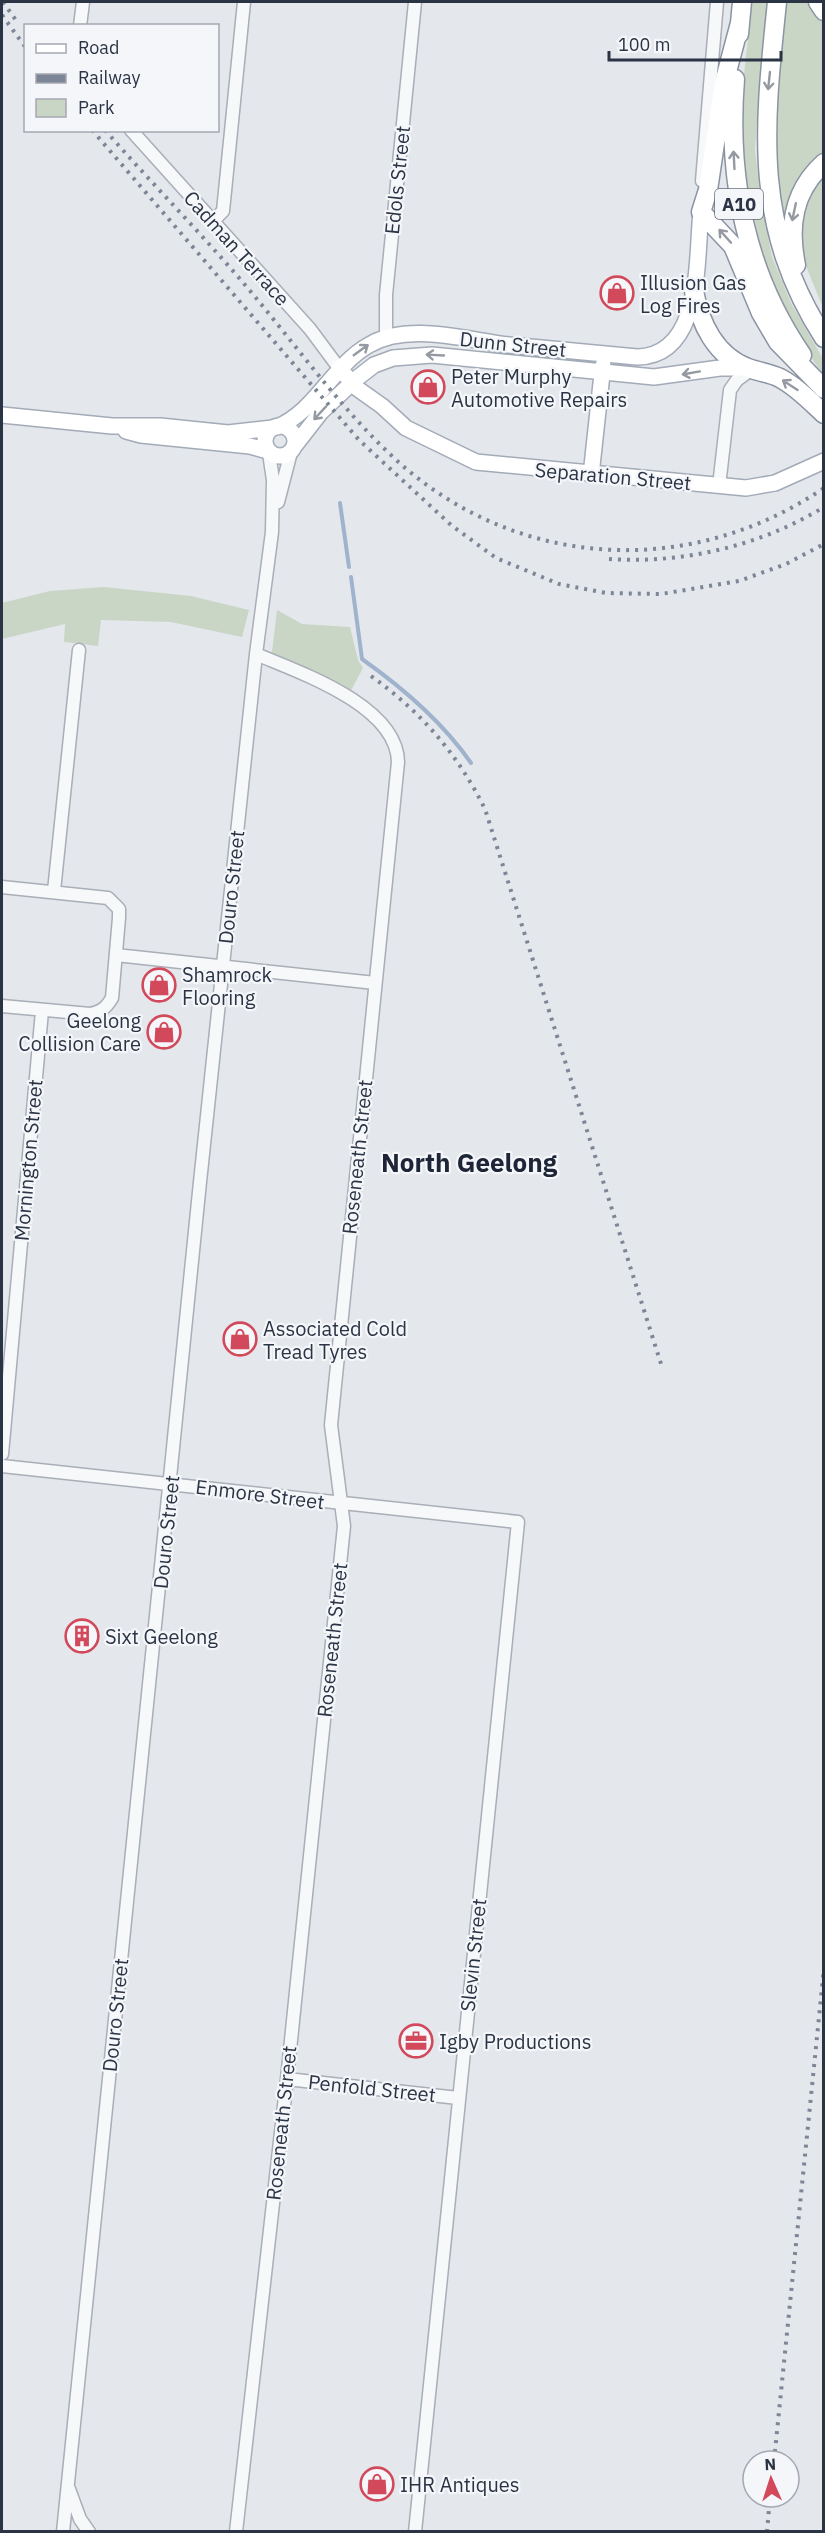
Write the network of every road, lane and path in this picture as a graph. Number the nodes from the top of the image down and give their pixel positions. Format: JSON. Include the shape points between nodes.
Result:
{"nodes":[{"id":1,"x":83,"y":2,"type":"edge"},
{"id":2,"x":244,"y":2,"type":"edge"},
{"id":3,"x":415,"y":2,"type":"edge"},
{"id":4,"x":717,"y":2,"type":"edge"},
{"id":5,"x":742,"y":2,"type":"edge"},
{"id":6,"x":777,"y":2,"type":"edge"},
{"id":7,"x":818,"y":2,"type":"edge"},
{"id":8,"x":824,"y":11,"type":"edge"},
{"id":9,"x":740,"y":23,"type":"junction"},
{"id":10,"x":80,"y":24,"type":"edge"},
{"id":11,"x":133,"y":132,"type":"edge"},
{"id":12,"x":824,"y":163,"type":"edge"},
{"id":13,"x":701,"y":212,"type":"junction"},
{"id":14,"x":213,"y":220,"type":"junction"},
{"id":15,"x":693,"y":291,"type":"junction"},
{"id":16,"x":810,"y":318,"type":"junction"},
{"id":17,"x":386,"y":337,"type":"junction"},
{"id":18,"x":824,"y":338,"type":"edge"},
{"id":19,"x":604,"y":353,"type":"junction"},
{"id":20,"x":393,"y":358,"type":"junction"},
{"id":21,"x":339,"y":368,"type":"junction"},
{"id":22,"x":751,"y":369,"type":"junction"},
{"id":23,"x":602,"y":373,"type":"junction"},
{"id":24,"x":352,"y":383,"type":"junction"},
{"id":25,"x":824,"y":388,"type":"edge"},
{"id":26,"x":824,"y":414,"type":"edge"},
{"id":27,"x":2,"y":415,"type":"edge"},
{"id":28,"x":112,"y":426,"type":"junction"},
{"id":29,"x":275,"y":427,"type":"junction"},
{"id":30,"x":292,"y":450,"type":"junction"},
{"id":31,"x":268,"y":452,"type":"junction"},
{"id":32,"x":824,"y":461,"type":"edge"},
{"id":33,"x":591,"y":475,"type":"junction"},
{"id":34,"x":719,"y":486,"type":"junction"},
{"id":35,"x":272,"y":532,"type":"junction"},
{"id":36,"x":79,"y":650,"type":"dead end"},
{"id":37,"x":256,"y":654,"type":"junction"},
{"id":38,"x":2,"y":887,"type":"edge"},
{"id":39,"x":54,"y":891,"type":"junction"},
{"id":40,"x":116,"y":955,"type":"junction"},
{"id":41,"x":223,"y":967,"type":"junction"},
{"id":42,"x":375,"y":983,"type":"junction"},
{"id":43,"x":2,"y":1006,"type":"edge"},
{"id":44,"x":42,"y":1011,"type":"junction"},
{"id":45,"x":2,"y":1454,"type":"edge"},
{"id":46,"x":2,"y":1466,"type":"edge"},
{"id":47,"x":171,"y":1484,"type":"junction"},
{"id":48,"x":342,"y":1505,"type":"junction"},
{"id":49,"x":518,"y":1522,"type":"joint"},
{"id":50,"x":286,"y":2079,"type":"junction"},
{"id":51,"x":458,"y":2098,"type":"junction"},
{"id":52,"x":68,"y":2485,"type":"junction"},
{"id":53,"x":63,"y":2532,"type":"edge"},
{"id":54,"x":89,"y":2532,"type":"edge"},
{"id":55,"x":236,"y":2532,"type":"edge"},
{"id":56,"x":415,"y":2532,"type":"edge"}],
"edges":[{"from":1,"to":10,"type":"street"},
{"from":2,"to":14,"type":"street","via":[[223,211]]},
{"from":3,"to":17,"type":"street","name":"Edols Street","via":[[386,295]]},
{"from":4,"to":13,"type":"street"},
{"from":5,"to":9,"type":"highway","number":"A10"},
{"from":6,"to":16,"type":"highway","number":"A10","one_way":true,"via":[[766,105],[769,192],[779,242]]},
{"from":7,"to":8,"type":"highway"},
{"from":9,"to":13,"type":"highway","via":[[724,83],[708,190]]},
{"from":25,"to":9,"type":"highway","number":"A10","one_way":true,"via":[[771,304],[745,233],[736,190],[733,127]]},
{"from":11,"to":14,"type":"street","name":"Cadman Terrace"},
{"from":12,"to":16,"type":"highway","one_way":true,"via":[[801,191],[792,216],[794,255]]},
{"from":13,"to":15,"type":"main road","name":"Dunn Street"},
{"from":25,"to":13,"type":"highway","one_way":true,"via":[[778,342],[761,313],[733,246]]},
{"from":14,"to":21,"type":"street","name":"Cadman Terrace","via":[[310,329]]},
{"from":15,"to":19,"type":"main road","name":"Dunn Street","via":[[684,326],[661,352],[646,357]]},
{"from":15,"to":22,"type":"highway","via":[[714,343],[731,359]]},
{"from":16,"to":18,"type":"highway","number":"A10"},
{"from":17,"to":19,"type":"main road","name":"Dunn Street","via":[[427,335]]},
{"from":17,"to":20,"type":"main road","name":"Edols Street"},
{"from":21,"to":17,"type":"main road","name":"Dunn Street","one_way":true,"via":[[362,349]]},
{"from":19,"to":23,"type":"main road"},
{"from":23,"to":20,"type":"main road","name":"Dunn Street","one_way":true,"via":[[432,355]]},
{"from":20,"to":24,"type":"main road","name":"Dunn Street","via":[[374,365]]},
{"from":21,"to":24,"type":"main road"},
{"from":21,"to":29,"type":"main road","via":[[300,412]]},
{"from":22,"to":23,"type":"main road","name":"Dunn Street","one_way":true,"via":[[720,368],[664,377]]},
{"from":26,"to":22,"type":"highway","one_way":true,"via":[[788,382]]},
{"from":22,"to":34,"type":"street","via":[[734,383],[729,398]]},
{"from":23,"to":33,"type":"main road"},
{"from":24,"to":30,"type":"main road","one_way":true,"via":[[321,412]]},
{"from":24,"to":33,"type":"main road","name":"Separation Street","via":[[406,428],[476,462]]},
{"from":27,"to":28,"type":"main road"},
{"from":28,"to":29,"type":"main road","via":[[244,433]]},
{"from":28,"to":31,"type":"main road","via":[[141,435],[250,446]]},
{"from":29,"to":30,"type":"main road","via":[[286,428],[293,434]]},
{"from":29,"to":31,"type":"main road","via":[[265,440]]},
{"from":30,"to":31,"type":"main road","via":[[283,456]]},
{"from":30,"to":35,"type":"street","name":"Douro Street"},
{"from":31,"to":35,"type":"street","name":"Douro Street","via":[[273,480]]},
{"from":32,"to":34,"type":"main road","name":"Separation Street","via":[[775,483],[746,488]]},
{"from":33,"to":34,"type":"main road","name":"Separation Street"},
{"from":35,"to":37,"type":"street","name":"Douro Street"},
{"from":36,"to":39,"type":"street"},
{"from":37,"to":41,"type":"street","name":"Douro Street"},
{"from":37,"to":42,"type":"street","name":"Roseneath Street","via":[[338,689],[384,728],[396,748],[398,768]]},
{"from":38,"to":39,"type":"street"},
{"from":39,"to":40,"type":"street","via":[[108,898],[115,903],[119,918]]},
{"from":40,"to":41,"type":"street"},
{"from":40,"to":44,"type":"street","via":[[112,998],[107,1007],[90,1014]]},
{"from":41,"to":42,"type":"street"},
{"from":41,"to":47,"type":"street","name":"Douro Street"},
{"from":42,"to":48,"type":"street","name":"Roseneath Street","via":[[330,1425]]},
{"from":43,"to":44,"type":"street"},
{"from":44,"to":45,"type":"street","name":"Mornington Street"},
{"from":46,"to":47,"type":"street","name":"Enmore Street"},
{"from":47,"to":48,"type":"street","name":"Enmore Street"},
{"from":47,"to":52,"type":"street","name":"Douro Street"},
{"from":48,"to":49,"type":"street","name":"Enmore Street"},
{"from":48,"to":50,"type":"street","name":"Roseneath Street","via":[[344,1526]]},
{"from":49,"to":51,"type":"street","name":"Slevin Street"},
{"from":50,"to":51,"type":"street","name":"Penfold Street"},
{"from":50,"to":55,"type":"street","name":"Roseneath Street"},
{"from":51,"to":56,"type":"street","name":"Slevin Street"},
{"from":52,"to":53,"type":"street","name":"Douro Street"},
{"from":52,"to":54,"type":"street"}]}
